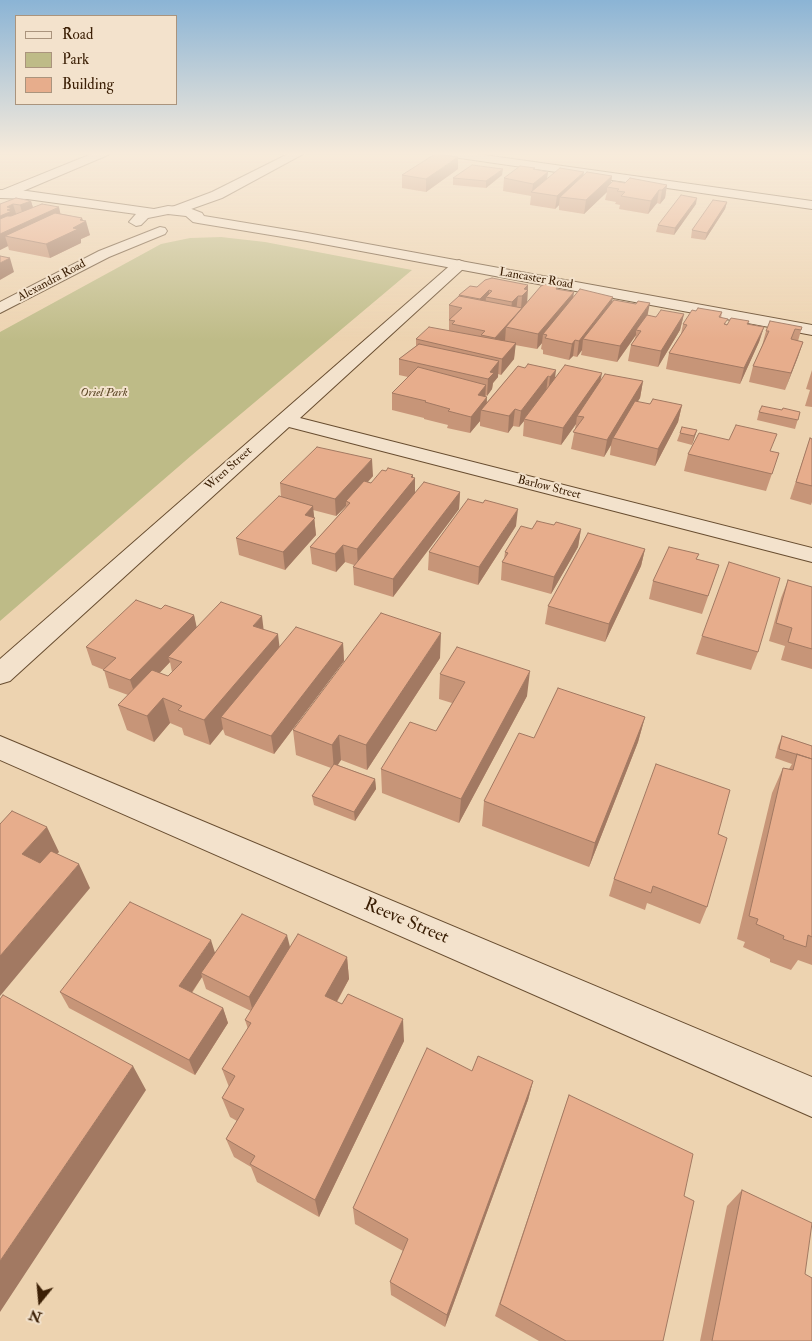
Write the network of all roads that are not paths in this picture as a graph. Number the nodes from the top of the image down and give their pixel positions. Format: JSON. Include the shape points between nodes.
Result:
{"nodes":[{"id":1,"x":97,"y":216,"type":"edge"},
{"id":2,"x":143,"y":216,"type":"edge"},
{"id":3,"x":181,"y":216,"type":"edge"},
{"id":4,"x":198,"y":216,"type":"edge"},
{"id":5,"x":136,"y":223,"type":"junction"},
{"id":6,"x":188,"y":224,"type":"junction"},
{"id":7,"x":160,"y":231,"type":"junction"},
{"id":8,"x":104,"y":254,"type":"junction"},
{"id":9,"x":459,"y":265,"type":"junction"},
{"id":10,"x":0,"y":308,"type":"edge"},
{"id":11,"x":812,"y":330,"type":"edge"},
{"id":12,"x":285,"y":420,"type":"junction"},
{"id":13,"x":812,"y":555,"type":"edge"},
{"id":14,"x":0,"y":674,"type":"edge"},
{"id":15,"x":0,"y":747,"type":"edge"},
{"id":16,"x":812,"y":1097,"type":"edge"}],
"edges":[{"from":1,"to":5,"type":"street"},
{"from":2,"to":5,"type":"street","name":"Alexandra Road"},
{"from":3,"to":6,"type":"street"},
{"from":4,"to":6,"type":"street"},
{"from":5,"to":7,"type":"street"},
{"from":5,"to":8,"type":"street","name":"Alexandra Road"},
{"from":6,"to":7,"type":"street"},
{"from":6,"to":9,"type":"street","name":"Lancaster Road","via":[[307,237]]},
{"from":7,"to":8,"type":"street","name":"Alexandra Road"},
{"from":8,"to":10,"type":"street","name":"Alexandra Road"},
{"from":9,"to":11,"type":"street","name":"Lancaster Road"},
{"from":9,"to":12,"type":"street","name":"Wren Street"},
{"from":12,"to":13,"type":"street","name":"Barlow Street"},
{"from":12,"to":14,"type":"street","name":"Wren Street"},
{"from":15,"to":16,"type":"street","name":"Reeve Street"}]}
